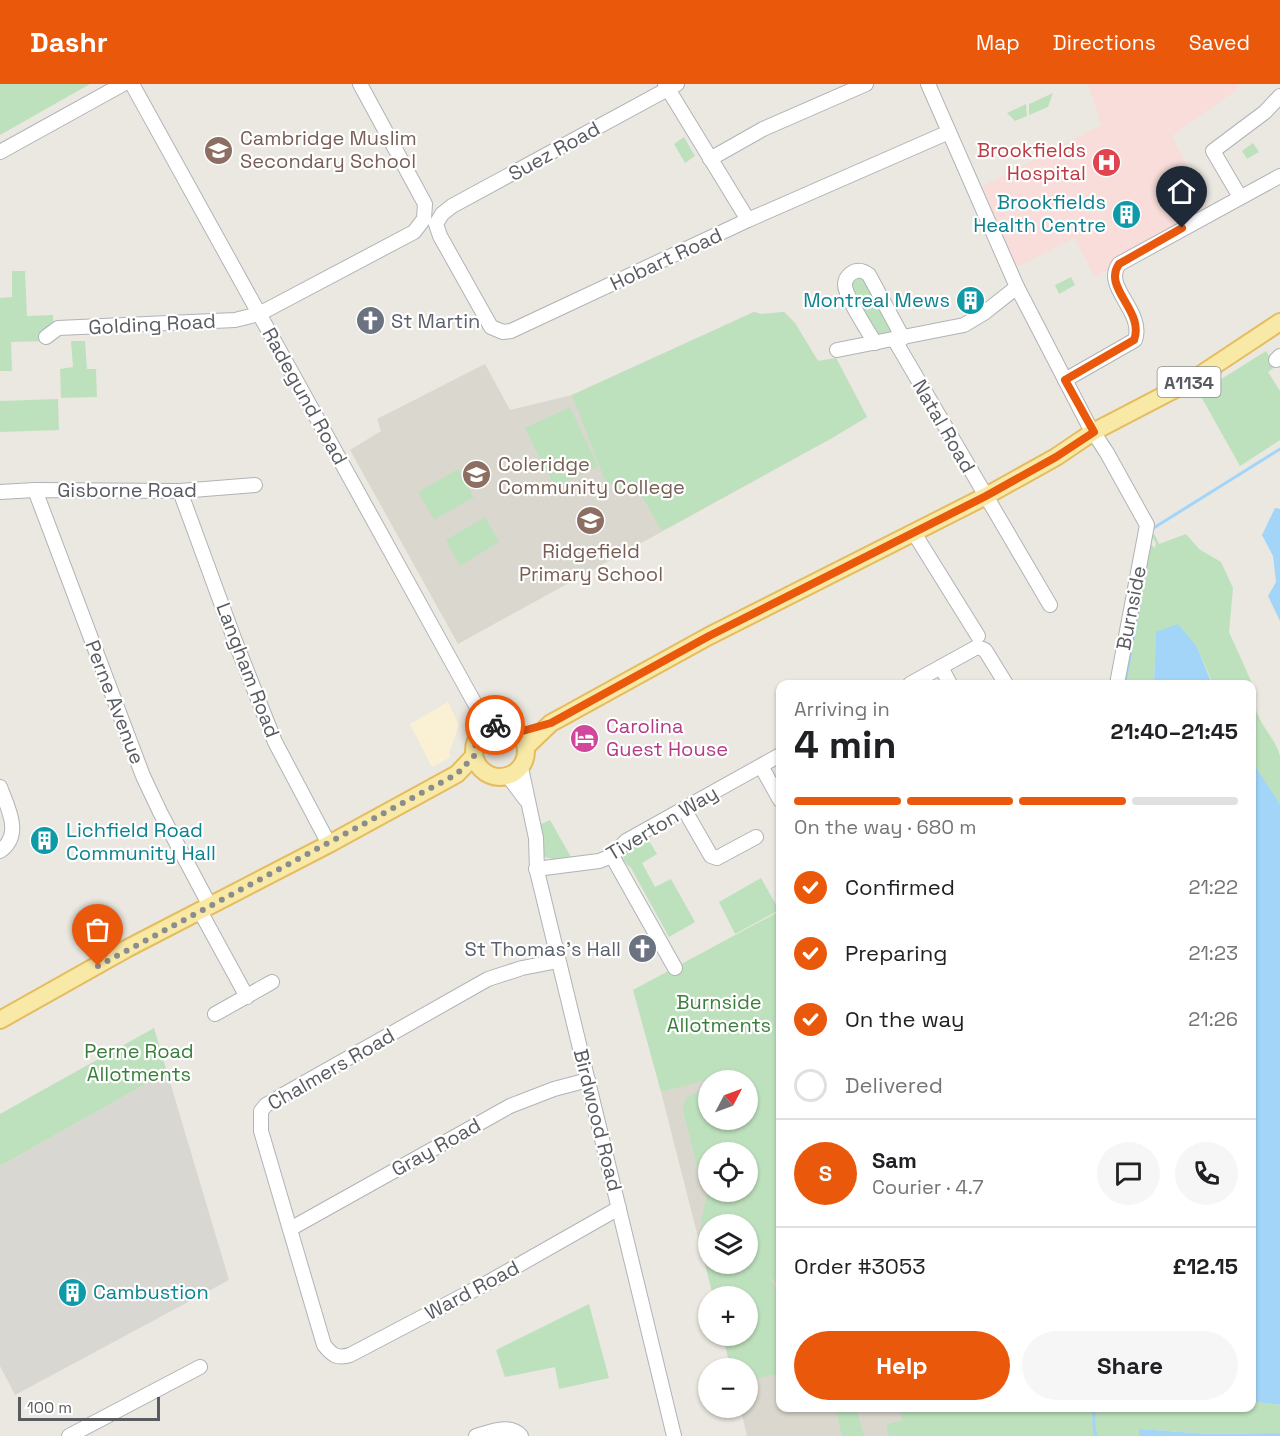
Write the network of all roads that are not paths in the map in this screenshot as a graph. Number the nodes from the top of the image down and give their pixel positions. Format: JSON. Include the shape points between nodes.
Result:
{"nodes":[{"id":1,"x":123,"y":84,"type":"edge"},
{"id":2,"x":132,"y":84,"type":"edge"},
{"id":3,"x":360,"y":84,"type":"edge"},
{"id":4,"x":866,"y":84,"type":"edge"},
{"id":5,"x":928,"y":84,"type":"edge"},
{"id":6,"x":670,"y":86,"type":"edge"},
{"id":7,"x":1280,"y":96,"type":"edge"},
{"id":8,"x":950,"y":132,"type":"junction"},
{"id":9,"x":0,"y":152,"type":"edge"},
{"id":10,"x":710,"y":159,"type":"junction"},
{"id":11,"x":1280,"y":176,"type":"edge"},
{"id":12,"x":1240,"y":197,"type":"junction"},
{"id":13,"x":748,"y":220,"type":"junction"},
{"id":14,"x":430,"y":221,"type":"junction"},
{"id":15,"x":1017,"y":287,"type":"junction"},
{"id":16,"x":260,"y":314,"type":"junction"},
{"id":17,"x":1280,"y":322,"type":"edge"},
{"id":18,"x":46,"y":336,"type":"dead end"},
{"id":19,"x":898,"y":339,"type":"junction"},
{"id":20,"x":874,"y":343,"type":"junction"},
{"id":21,"x":837,"y":350,"type":"dead end"},
{"id":22,"x":1065,"y":380,"type":"junction"},
{"id":23,"x":1094,"y":432,"type":"junction"},
{"id":24,"x":255,"y":485,"type":"dead end"},
{"id":25,"x":35,"y":490,"type":"junction"},
{"id":26,"x":180,"y":491,"type":"junction"},
{"id":27,"x":0,"y":492,"type":"edge"},
{"id":28,"x":986,"y":496,"type":"junction"},
{"id":29,"x":914,"y":533,"type":"junction"},
{"id":30,"x":1050,"y":605,"type":"dead end"},
{"id":31,"x":978,"y":636,"type":"dead end"},
{"id":32,"x":941,"y":667,"type":"junction"},
{"id":33,"x":917,"y":680,"type":"edge"},
{"id":34,"x":948,"y":680,"type":"edge"},
{"id":35,"x":1004,"y":680,"type":"edge"},
{"id":36,"x":1118,"y":680,"type":"edge"},
{"id":37,"x":488,"y":729,"type":"junction"},
{"id":38,"x":523,"y":739,"type":"junction"},
{"id":39,"x":776,"y":757,"type":"edge"},
{"id":40,"x":478,"y":763,"type":"junction"},
{"id":41,"x":761,"y":765,"type":"junction"},
{"id":42,"x":515,"y":772,"type":"junction"},
{"id":43,"x":0,"y":787,"type":"edge"},
{"id":44,"x":776,"y":793,"type":"edge"},
{"id":45,"x":684,"y":809,"type":"junction"},
{"id":46,"x":756,"y":837,"type":"dead end"},
{"id":47,"x":329,"y":844,"type":"junction"},
{"id":48,"x":0,"y":852,"type":"edge"},
{"id":49,"x":612,"y":856,"type":"junction"},
{"id":50,"x":536,"y":869,"type":"junction"},
{"id":51,"x":205,"y":909,"type":"junction"},
{"id":52,"x":558,"y":961,"type":"junction"},
{"id":53,"x":675,"y":968,"type":"dead end"},
{"id":54,"x":272,"y":982,"type":"dead end"},
{"id":55,"x":247,"y":996,"type":"junction"},
{"id":56,"x":215,"y":1014,"type":"dead end"},
{"id":57,"x":0,"y":1020,"type":"edge"},
{"id":58,"x":588,"y":1080,"type":"junction"},
{"id":59,"x":619,"y":1208,"type":"junction"},
{"id":60,"x":290,"y":1229,"type":"junction"},
{"id":61,"x":324,"y":1346,"type":"joint"},
{"id":62,"x":200,"y":1367,"type":"dead end"},
{"id":63,"x":69,"y":1436,"type":"edge"},
{"id":64,"x":476,"y":1436,"type":"edge"},
{"id":65,"x":521,"y":1436,"type":"edge"},
{"id":66,"x":674,"y":1436,"type":"edge"}],
"edges":[{"from":1,"to":9,"type":"street"},
{"from":2,"to":16,"type":"street","name":"Radegund Road"},
{"from":3,"to":14,"type":"street","name":"Hobart Road","via":[[425,204]]},
{"from":4,"to":10,"type":"street","via":[[763,129]]},
{"from":5,"to":8,"type":"street"},
{"from":6,"to":10,"type":"street"},
{"from":6,"to":14,"type":"street","name":"Suez Road"},
{"from":7,"to":12,"type":"street","via":[[1213,151]]},
{"from":8,"to":13,"type":"street","name":"Hobart Road"},
{"from":8,"to":15,"type":"street"},
{"from":10,"to":13,"type":"street"},
{"from":11,"to":12,"type":"street"},
{"from":12,"to":22,"type":"street","via":[[1115,268],[1115,283],[1135,318],[1134,340]]},
{"from":13,"to":14,"type":"street","name":"Hobart Road","via":[[503,332],[487,322]]},
{"from":14,"to":16,"type":"street","name":"Suez Road"},
{"from":15,"to":19,"type":"street","via":[[964,325]]},
{"from":15,"to":22,"type":"street"},
{"from":16,"to":18,"type":"street","name":"Golding Road","via":[[235,320],[58,328]]},
{"from":16,"to":37,"type":"street","name":"Radegund Road"},
{"from":17,"to":23,"type":"main road","number":"A1134","via":[[1191,381]]},
{"from":19,"to":20,"type":"street"},
{"from":19,"to":20,"type":"street","name":"Natal Road","via":[[869,274],[858,271],[846,279],[846,292]]},
{"from":19,"to":28,"type":"street","name":"Natal Road"},
{"from":20,"to":21,"type":"street"},
{"from":22,"to":23,"type":"street"},
{"from":23,"to":28,"type":"main road","number":"A1134"},
{"from":23,"to":36,"type":"street","name":"Burnside","via":[[1147,525]]},
{"from":24,"to":26,"type":"street","name":"Gisborne Road"},
{"from":25,"to":26,"type":"street","name":"Gisborne Road"},
{"from":25,"to":27,"type":"street","name":"Gisborne Road"},
{"from":25,"to":51,"type":"street","name":"Perne Avenue","via":[[147,784]]},
{"from":26,"to":47,"type":"street","name":"Langham Road","via":[[275,742]]},
{"from":28,"to":29,"type":"main road","number":"A1134"},
{"from":28,"to":30,"type":"street","name":"Natal Road"},
{"from":29,"to":31,"type":"street"},
{"from":29,"to":38,"type":"main road","number":"A1134","via":[[709,636]]},
{"from":32,"to":33,"type":"street"},
{"from":32,"to":34,"type":"street"},
{"from":32,"to":35,"type":"street","via":[[977,647],[985,650]]},
{"from":37,"to":38,"type":"main road","via":[[512,727]]},
{"from":37,"to":40,"type":"main road","via":[[476,740]]},
{"from":38,"to":42,"type":"main road","via":[[525,761]]},
{"from":39,"to":41,"type":"street","name":"Tiverton Way"},
{"from":40,"to":42,"type":"main road","via":[[494,777]]},
{"from":40,"to":47,"type":"main road"},
{"from":41,"to":44,"type":"street"},
{"from":41,"to":45,"type":"street","name":"Tiverton Way"},
{"from":42,"to":50,"type":"street","name":"Birdwood Road","via":[[529,804],[536,837]]},
{"from":43,"to":48,"type":"street","via":[[13,830],[12,839]]},
{"from":45,"to":46,"type":"street","via":[[711,856],[717,858]]},
{"from":45,"to":49,"type":"street","name":"Tiverton Way","via":[[626,841]]},
{"from":47,"to":51,"type":"main road"},
{"from":49,"to":50,"type":"street","name":"Tiverton Way"},
{"from":49,"to":53,"type":"street"},
{"from":50,"to":52,"type":"street","name":"Birdwood Road"},
{"from":51,"to":55,"type":"street","name":"Perne Avenue"},
{"from":51,"to":57,"type":"main road"},
{"from":52,"to":58,"type":"street","name":"Birdwood Road"},
{"from":52,"to":60,"type":"street","name":"Chalmers Road","via":[[488,979],[266,1105],[261,1111],[261,1131]]},
{"from":54,"to":55,"type":"street"},
{"from":55,"to":56,"type":"street"},
{"from":58,"to":59,"type":"street","name":"Birdwood Road"},
{"from":58,"to":60,"type":"street","name":"Gray Road","via":[[510,1106]]},
{"from":59,"to":61,"type":"street","name":"Ward Road","via":[[350,1355],[338,1357]]},
{"from":59,"to":66,"type":"street","name":"Birdwood Road"},
{"from":60,"to":61,"type":"street","name":"Chalmers Road"},
{"from":62,"to":63,"type":"street"},
{"from":64,"to":65,"type":"street","via":[[510,1429]]}]}
